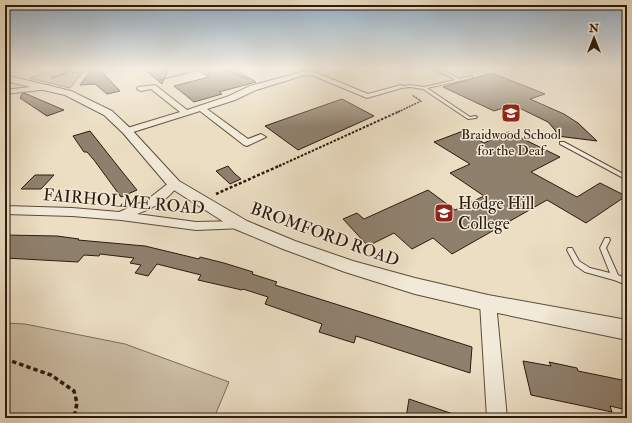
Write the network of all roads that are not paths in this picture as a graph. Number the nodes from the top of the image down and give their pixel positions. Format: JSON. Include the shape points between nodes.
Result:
{"nodes":[{"id":1,"x":23,"y":88,"type":"edge"},
{"id":2,"x":58,"y":88,"type":"edge"},
{"id":3,"x":148,"y":88,"type":"edge"},
{"id":4,"x":153,"y":88,"type":"edge"},
{"id":5,"x":255,"y":88,"type":"edge"},
{"id":6,"x":347,"y":88,"type":"edge"},
{"id":7,"x":398,"y":88,"type":"edge"},
{"id":8,"x":424,"y":88,"type":"edge"},
{"id":9,"x":141,"y":89,"type":"dead end"},
{"id":10,"x":5,"y":91,"type":"edge"},
{"id":11,"x":201,"y":108,"type":"junction"},
{"id":12,"x":185,"y":112,"type":"junction"},
{"id":13,"x":475,"y":117,"type":"dead end"},
{"id":14,"x":127,"y":131,"type":"junction"},
{"id":15,"x":261,"y":137,"type":"dead end"},
{"id":16,"x":562,"y":143,"type":"dead end"},
{"id":17,"x":627,"y":178,"type":"edge"},
{"id":18,"x":174,"y":184,"type":"junction"},
{"id":19,"x":5,"y":210,"type":"edge"},
{"id":20,"x":121,"y":216,"type":"junction"},
{"id":21,"x":241,"y":225,"type":"junction"},
{"id":22,"x":607,"y":240,"type":"dead end"},
{"id":23,"x":570,"y":250,"type":"dead end"},
{"id":24,"x":615,"y":277,"type":"junction"},
{"id":25,"x":627,"y":282,"type":"edge"},
{"id":26,"x":488,"y":303,"type":"junction"},
{"id":27,"x":627,"y":330,"type":"edge"},
{"id":28,"x":497,"y":418,"type":"edge"}],
"edges":[{"from":1,"to":10,"type":"street"},
{"from":2,"to":14,"type":"street","name":"BROMFORD ROAD","via":[[108,113]]},
{"from":3,"to":9,"type":"street"},
{"from":4,"to":12,"type":"street"},
{"from":5,"to":11,"type":"street"},
{"from":6,"to":7,"type":"street","via":[[367,96]]},
{"from":8,"to":13,"type":"lane","via":[[469,118]]},
{"from":11,"to":12,"type":"street"},
{"from":11,"to":15,"type":"street","via":[[247,143]]},
{"from":12,"to":14,"type":"street"},
{"from":14,"to":18,"type":"street","name":"BROMFORD ROAD"},
{"from":16,"to":17,"type":"lane"},
{"from":18,"to":20,"type":"street","via":[[163,196],[147,206]]},
{"from":18,"to":21,"type":"street","name":"BROMFORD ROAD"},
{"from":19,"to":20,"type":"street","name":"FAIRHOLME ROAD"},
{"from":20,"to":21,"type":"street","name":"FAIRHOLME ROAD","via":[[196,226]]},
{"from":21,"to":26,"type":"street","name":"BROMFORD ROAD","via":[[351,267],[415,286]]},
{"from":22,"to":24,"type":"lane","via":[[602,248]]},
{"from":23,"to":24,"type":"lane","via":[[577,264],[588,270]]},
{"from":24,"to":25,"type":"lane"},
{"from":26,"to":27,"type":"street","name":"BROMFORD ROAD"},
{"from":26,"to":28,"type":"street"}]}
